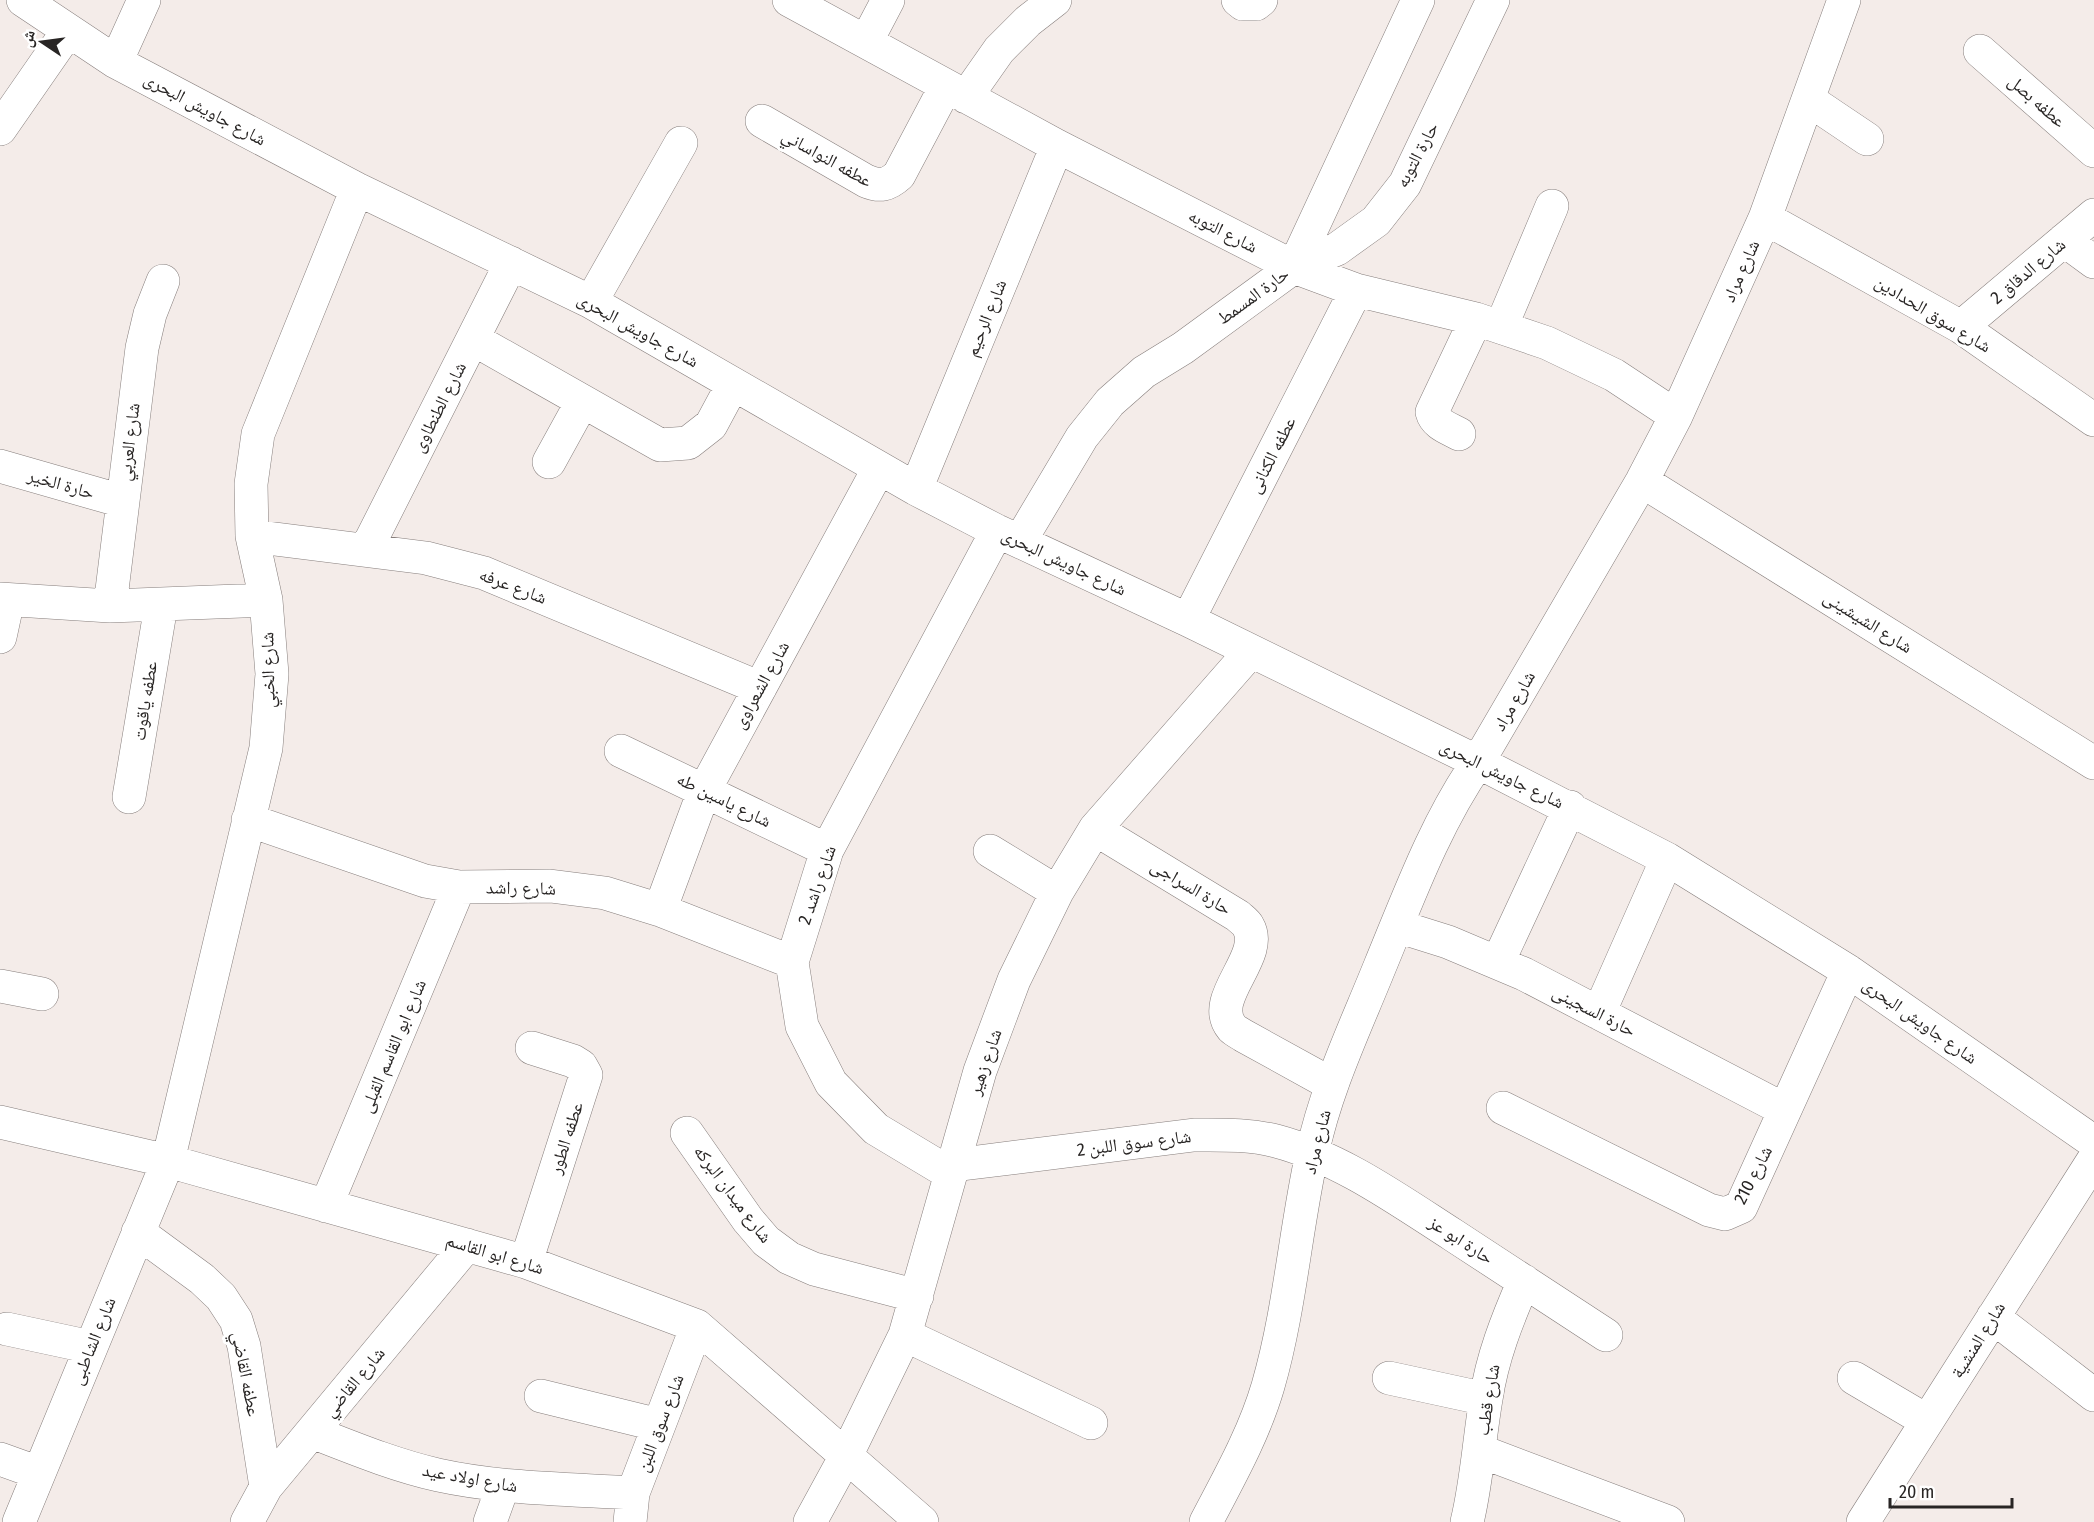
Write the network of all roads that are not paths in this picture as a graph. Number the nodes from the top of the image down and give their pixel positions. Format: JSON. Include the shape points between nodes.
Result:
{"nodes":[{"id":1,"x":23,"y":0,"type":"edge"},
{"id":2,"x":144,"y":0,"type":"edge"},
{"id":3,"x":888,"y":0,"type":"edge"},
{"id":4,"x":1055,"y":0,"type":"edge"},
{"id":5,"x":1238,"y":0,"type":"edge"},
{"id":6,"x":1261,"y":0,"type":"edge"},
{"id":7,"x":1418,"y":0,"type":"edge"},
{"id":8,"x":1493,"y":0,"type":"edge"},
{"id":9,"x":809,"y":5,"type":"edge"},
{"id":10,"x":1835,"y":6,"type":"edge"},
{"id":11,"x":68,"y":31,"type":"junction"},
{"id":12,"x":866,"y":42,"type":"junction"},
{"id":13,"x":1980,"y":51,"type":"dead end"},
{"id":14,"x":116,"y":62,"type":"junction"},
{"id":15,"x":956,"y":91,"type":"junction"},
{"id":16,"x":1809,"y":100,"type":"junction"},
{"id":17,"x":762,"y":121,"type":"dead end"},
{"id":18,"x":0,"y":129,"type":"edge"},
{"id":19,"x":1867,"y":139,"type":"dead end"},
{"id":20,"x":681,"y":143,"type":"dead end"},
{"id":21,"x":1057,"y":147,"type":"junction"},
{"id":22,"x":2094,"y":151,"type":"edge"},
{"id":23,"x":357,"y":189,"type":"junction"},
{"id":24,"x":1552,"y":206,"type":"dead end"},
{"id":25,"x":2094,"y":215,"type":"edge"},
{"id":26,"x":1765,"y":218,"type":"junction"},
{"id":27,"x":2064,"y":240,"type":"junction"},
{"id":28,"x":2094,"y":262,"type":"edge"},
{"id":29,"x":511,"y":263,"type":"junction"},
{"id":30,"x":1294,"y":267,"type":"junction"},
{"id":31,"x":163,"y":281,"type":"dead end"},
{"id":32,"x":1356,"y":290,"type":"junction"},
{"id":33,"x":591,"y":302,"type":"junction"},
{"id":34,"x":1488,"y":323,"type":"junction"},
{"id":35,"x":1961,"y":327,"type":"junction"},
{"id":36,"x":473,"y":339,"type":"junction"},
{"id":37,"x":733,"y":384,"type":"junction"},
{"id":38,"x":582,"y":402,"type":"junction"},
{"id":39,"x":1676,"y":417,"type":"junction"},
{"id":40,"x":2094,"y":420,"type":"edge"},
{"id":41,"x":1459,"y":434,"type":"dead end"},
{"id":42,"x":549,"y":462,"type":"dead end"},
{"id":43,"x":0,"y":466,"type":"edge"},
{"id":44,"x":879,"y":468,"type":"junction"},
{"id":45,"x":1642,"y":481,"type":"junction"},
{"id":46,"x":916,"y":489,"type":"junction"},
{"id":47,"x":122,"y":501,"type":"junction"},
{"id":48,"x":252,"y":536,"type":"junction"},
{"id":49,"x":1008,"y":536,"type":"junction"},
{"id":50,"x":366,"y":550,"type":"junction"},
{"id":51,"x":4,"y":600,"type":"edge"},
{"id":52,"x":266,"y":600,"type":"junction"},
{"id":53,"x":110,"y":606,"type":"junction"},
{"id":54,"x":161,"y":606,"type":"junction"},
{"id":55,"x":1188,"y":620,"type":"junction"},
{"id":56,"x":0,"y":637,"type":"edge"},
{"id":57,"x":1251,"y":651,"type":"junction"},
{"id":58,"x":760,"y":688,"type":"junction"},
{"id":59,"x":621,"y":751,"type":"dead end"},
{"id":60,"x":1478,"y":762,"type":"junction"},
{"id":61,"x":2094,"y":763,"type":"edge"},
{"id":62,"x":704,"y":791,"type":"junction"},
{"id":63,"x":129,"y":797,"type":"dead end"},
{"id":64,"x":1570,"y":807,"type":"junction"},
{"id":65,"x":248,"y":820,"type":"junction"},
{"id":66,"x":1095,"y":829,"type":"junction"},
{"id":67,"x":827,"y":850,"type":"junction"},
{"id":68,"x":990,"y":851,"type":"dead end"},
{"id":69,"x":1667,"y":859,"type":"junction"},
{"id":70,"x":459,"y":886,"type":"junction"},
{"id":71,"x":1057,"y":892,"type":"junction"},
{"id":72,"x":660,"y":910,"type":"junction"},
{"id":73,"x":1397,"y":926,"type":"junction"},
{"id":74,"x":792,"y":962,"type":"junction"},
{"id":75,"x":1498,"y":962,"type":"junction"},
{"id":76,"x":1848,"y":971,"type":"junction"},
{"id":77,"x":0,"y":986,"type":"edge"},
{"id":78,"x":42,"y":994,"type":"dead end"},
{"id":79,"x":1599,"y":1013,"type":"junction"},
{"id":80,"x":532,"y":1048,"type":"dead end"},
{"id":81,"x":1331,"y":1084,"type":"junction"},
{"id":82,"x":1503,"y":1108,"type":"dead end"},
{"id":83,"x":1785,"y":1110,"type":"junction"},
{"id":84,"x":0,"y":1122,"type":"edge"},
{"id":85,"x":687,"y":1133,"type":"dead end"},
{"id":86,"x":2094,"y":1142,"type":"edge"},
{"id":87,"x":1312,"y":1153,"type":"junction"},
{"id":88,"x":2094,"y":1158,"type":"edge"},
{"id":89,"x":168,"y":1161,"type":"junction"},
{"id":90,"x":953,"y":1170,"type":"junction"},
{"id":91,"x":326,"y":1206,"type":"junction"},
{"id":92,"x":138,"y":1232,"type":"junction"},
{"id":93,"x":467,"y":1245,"type":"junction"},
{"id":94,"x":526,"y":1262,"type":"junction"},
{"id":95,"x":1524,"y":1281,"type":"junction"},
{"id":96,"x":916,"y":1296,"type":"junction"},
{"id":97,"x":1993,"y":1317,"type":"junction"},
{"id":98,"x":697,"y":1326,"type":"junction"},
{"id":99,"x":7,"y":1329,"type":"dead end"},
{"id":100,"x":905,"y":1335,"type":"junction"},
{"id":101,"x":1606,"y":1335,"type":"dead end"},
{"id":102,"x":91,"y":1347,"type":"junction"},
{"id":103,"x":1389,"y":1378,"type":"dead end"},
{"id":104,"x":1854,"y":1378,"type":"dead end"},
{"id":105,"x":2094,"y":1395,"type":"edge"},
{"id":106,"x":541,"y":1396,"type":"dead end"},
{"id":107,"x":1486,"y":1398,"type":"junction"},
{"id":108,"x":1927,"y":1421,"type":"junction"},
{"id":109,"x":1091,"y":1423,"type":"dead end"},
{"id":110,"x":659,"y":1425,"type":"junction"},
{"id":111,"x":312,"y":1432,"type":"junction"},
{"id":112,"x":1480,"y":1451,"type":"junction"},
{"id":113,"x":846,"y":1456,"type":"junction"},
{"id":114,"x":0,"y":1460,"type":"edge"},
{"id":115,"x":39,"y":1473,"type":"junction"},
{"id":116,"x":503,"y":1486,"type":"junction"},
{"id":117,"x":266,"y":1487,"type":"junction"},
{"id":118,"x":632,"y":1507,"type":"edge"},
{"id":119,"x":19,"y":1522,"type":"edge"},
{"id":120,"x":247,"y":1522,"type":"edge"},
{"id":121,"x":490,"y":1522,"type":"edge"},
{"id":122,"x":810,"y":1522,"type":"edge"},
{"id":123,"x":922,"y":1522,"type":"edge"},
{"id":124,"x":1206,"y":1522,"type":"edge"},
{"id":125,"x":1467,"y":1522,"type":"edge"},
{"id":126,"x":1668,"y":1522,"type":"edge"},
{"id":127,"x":1863,"y":1522,"type":"edge"}],
"edges":[{"from":1,"to":11,"type":"street","name":"شارع جاويش البحرى"},
{"from":2,"to":14,"type":"street"},
{"from":3,"to":12,"type":"street"},
{"from":4,"to":15,"type":"street"},
{"from":5,"to":6,"type":"street","via":[[1243,4]]},
{"from":7,"to":30,"type":"street","name":"حارة المسمط"},
{"from":8,"to":30,"type":"street","name":"حارة التوبه","via":[[1405,184],[1376,221],[1337,249]]},
{"from":9,"to":12,"type":"street","name":"شارع التوبه"},
{"from":10,"to":16,"type":"street","name":"شارع مراد"},
{"from":11,"to":14,"type":"street","name":"شارع جاويش البحرى"},
{"from":11,"to":18,"type":"street"},
{"from":12,"to":15,"type":"street","name":"شارع التوبه"},
{"from":13,"to":22,"type":"street","name":"عطفه بصل"},
{"from":14,"to":23,"type":"street","name":"شارع جاويش البحرى"},
{"from":15,"to":17,"type":"street","name":"عطفه النواساني","via":[[900,175],[878,186]]},
{"from":15,"to":21,"type":"street","name":"شارع التوبه"},
{"from":16,"to":19,"type":"street"},
{"from":16,"to":26,"type":"street","name":"شارع مراد"},
{"from":20,"to":33,"type":"street"},
{"from":21,"to":30,"type":"street","name":"شارع التوبه"},
{"from":21,"to":46,"type":"street","name":"شارع الرحيم"},
{"from":23,"to":29,"type":"street","name":"شارع جاويش البحرى"},
{"from":23,"to":48,"type":"street","name":"شارع الخبي","via":[[258,434],[251,484]]},
{"from":24,"to":34,"type":"street"},
{"from":25,"to":27,"type":"street","name":"شارع الدقاق 2"},
{"from":26,"to":35,"type":"street","name":"شارع سوق الحدادين"},
{"from":26,"to":39,"type":"street","name":"شارع مراد"},
{"from":27,"to":28,"type":"street"},
{"from":27,"to":35,"type":"street","name":"شارع الدقاق 2"},
{"from":29,"to":33,"type":"street","name":"شارع جاويش البحرى"},
{"from":29,"to":36,"type":"street","name":"شارع الطنطاوى"},
{"from":30,"to":32,"type":"street","name":"شارع التوبه"},
{"from":30,"to":49,"type":"street","name":"حارة المسمط","via":[[1144,372],[1110,402]]},
{"from":31,"to":47,"type":"street","name":"شارع العربي","via":[[142,348]]},
{"from":32,"to":34,"type":"street","name":"شارع التوبه"},
{"from":32,"to":55,"type":"street","name":"عطفه الكنانى"},
{"from":33,"to":37,"type":"street","name":"شارع جاويش البحرى"},
{"from":34,"to":39,"type":"street","name":"شارع التوبه","via":[[1547,343],[1614,375]]},
{"from":34,"to":41,"type":"street","via":[[1431,412],[1438,423]]},
{"from":35,"to":40,"type":"street","name":"شارع سوق الحدادين"},
{"from":36,"to":38,"type":"street"},
{"from":36,"to":50,"type":"street","name":"شارع الطنطاوى"},
{"from":37,"to":38,"type":"street","via":[[711,425],[688,443],[660,445]]},
{"from":37,"to":44,"type":"street","name":"شارع جاويش البحرى"},
{"from":38,"to":42,"type":"street"},
{"from":39,"to":45,"type":"street","name":"شارع مراد"},
{"from":43,"to":47,"type":"street","name":"حارة الخير"},
{"from":44,"to":46,"type":"street","name":"شارع جاويش البحرى"},
{"from":44,"to":58,"type":"street","name":"شارع الشعراوى"},
{"from":45,"to":60,"type":"street","name":"شارع مراد"},
{"from":45,"to":61,"type":"street","name":"شارع الشيشينى"},
{"from":46,"to":49,"type":"street","name":"شارع جاويش البحرى"},
{"from":47,"to":53,"type":"street","name":"شارع العربي"},
{"from":48,"to":50,"type":"street","name":"شارع عرفه"},
{"from":48,"to":52,"type":"street","name":"شارع الخبي"},
{"from":49,"to":55,"type":"street","name":"شارع جاويش البحرى"},
{"from":49,"to":67,"type":"street","name":"شارع راشد 2"},
{"from":50,"to":58,"type":"street","name":"شارع عرفه","via":[[426,558],[483,573]]},
{"from":51,"to":53,"type":"street"},
{"from":51,"to":56,"type":"street"},
{"from":52,"to":54,"type":"street"},
{"from":52,"to":65,"type":"street","name":"شارع الخبي","via":[[271,685],[266,748]]},
{"from":53,"to":54,"type":"street"},
{"from":54,"to":63,"type":"street","name":"عطفه ياقوت"},
{"from":55,"to":57,"type":"street","name":"شارع جاويش البحرى"},
{"from":57,"to":60,"type":"street","name":"شارع جاويش البحرى"},
{"from":57,"to":66,"type":"street","name":"شارع زهير"},
{"from":58,"to":62,"type":"street","name":"شارع الشعراوى"},
{"from":59,"to":62,"type":"street","name":"شارع ياسين طه"},
{"from":60,"to":64,"type":"street","name":"شارع جاويش البحرى"},
{"from":60,"to":73,"type":"street","name":"شارع مراد","via":[[1442,821]]},
{"from":62,"to":67,"type":"street","name":"شارع ياسين طه"},
{"from":62,"to":72,"type":"street","name":"شارع الشعراوى"},
{"from":64,"to":69,"type":"street","name":"شارع جاويش البحرى"},
{"from":64,"to":75,"type":"street"},
{"from":65,"to":70,"type":"street","name":"شارع راشد","via":[[425,881]]},
{"from":65,"to":89,"type":"street","name":"شارع الخبي"},
{"from":66,"to":71,"type":"street","name":"شارع زهير"},
{"from":66,"to":81,"type":"street","name":"حارة السراجى","via":[[1238,916],[1248,926],[1252,940],[1227,1000],[1226,1014],[1232,1028]]},
{"from":67,"to":74,"type":"street","name":"شارع راشد 2"},
{"from":68,"to":71,"type":"street"},
{"from":69,"to":76,"type":"street","name":"شارع جاويش البحرى"},
{"from":69,"to":79,"type":"street"},
{"from":70,"to":72,"type":"street","name":"شارع راشد","via":[[550,886],[605,894]]},
{"from":70,"to":91,"type":"street","name":"شارع ابو القاسم القبلى"},
{"from":71,"to":90,"type":"street","name":"شارع زهير","via":[[1014,980],[980,1071]]},
{"from":72,"to":74,"type":"street","name":"شارع راشد"},
{"from":73,"to":75,"type":"street","name":"حارة السجينى"},
{"from":73,"to":81,"type":"street","name":"شارع مراد"},
{"from":74,"to":90,"type":"street","name":"شارع راشد 2","via":[[802,1026],[831,1083],[876,1129]]},
{"from":75,"to":79,"type":"street","name":"حارة السجينى"},
{"from":76,"to":83,"type":"street","name":"شارع 210"},
{"from":76,"to":86,"type":"street","name":"شارع جاويش البحرى"},
{"from":77,"to":78,"type":"street"},
{"from":79,"to":83,"type":"street","name":"حارة السجينى"},
{"from":80,"to":94,"type":"street","name":"عطفه الطور","via":[[573,1061],[586,1075]]},
{"from":81,"to":87,"type":"street","name":"شارع مراد"},
{"from":82,"to":83,"type":"street","name":"شارع 210","via":[[1709,1210],[1725,1214],[1741,1207]]},
{"from":84,"to":89,"type":"street","name":"شارع ابو القاسم"},
{"from":85,"to":96,"type":"street","name":"شارع ميدان البركه","via":[[748,1220],[766,1241],[789,1258],[814,1269]]},
{"from":87,"to":90,"type":"street","name":"شارع سوق اللبن 2","via":[[1234,1134],[1194,1135]]},
{"from":87,"to":95,"type":"street","name":"حارة ابو عز","via":[[1408,1206]]},
{"from":87,"to":124,"type":"street","name":"شارع مراد","via":[[1268,1387],[1249,1437]]},
{"from":88,"to":97,"type":"street","name":"شارع المنشية"},
{"from":89,"to":91,"type":"street","name":"شارع ابو القاسم"},
{"from":89,"to":92,"type":"street","name":"شارع الشاطبى"},
{"from":90,"to":96,"type":"street","name":"شارع زهير"},
{"from":91,"to":93,"type":"street","name":"شارع ابو القاسم"},
{"from":92,"to":102,"type":"street","name":"شارع الشاطبى"},
{"from":92,"to":117,"type":"street","name":"عطفه القاضي","via":[[202,1279],[221,1297],[236,1320],[244,1346]]},
{"from":93,"to":94,"type":"street","name":"شارع ابو القاسم"},
{"from":93,"to":111,"type":"street","name":"شارع القاضي"},
{"from":94,"to":98,"type":"street","name":"شارع ابو القاسم"},
{"from":95,"to":101,"type":"street","name":"حارة ابو عز"},
{"from":95,"to":107,"type":"street","name":"شارع قطب","via":[[1494,1358]]},
{"from":96,"to":100,"type":"street","name":"شارع زهير"},
{"from":97,"to":105,"type":"street"},
{"from":97,"to":108,"type":"street","name":"شارع المنشية"},
{"from":98,"to":110,"type":"street","name":"شارع سوق اللبن"},
{"from":98,"to":113,"type":"street","name":"شارع ابو القاسم"},
{"from":99,"to":102,"type":"street"},
{"from":100,"to":109,"type":"street"},
{"from":100,"to":113,"type":"street","name":"شارع زهير"},
{"from":102,"to":115,"type":"street","name":"شارع الشاطبى"},
{"from":103,"to":107,"type":"street"},
{"from":104,"to":108,"type":"street"},
{"from":106,"to":110,"type":"street"},
{"from":107,"to":112,"type":"street","name":"شارع قطب"},
{"from":108,"to":127,"type":"street","name":"شارع المنشية"},
{"from":110,"to":118,"type":"street","name":"شارع سوق اللبن"},
{"from":111,"to":116,"type":"street","name":"شارع اولاد عيد","via":[[374,1457],[437,1475]]},
{"from":111,"to":117,"type":"street","name":"شارع القاضي"},
{"from":112,"to":125,"type":"street","name":"شارع قطب"},
{"from":112,"to":126,"type":"street"},
{"from":113,"to":122,"type":"street","name":"شارع زهير"},
{"from":113,"to":123,"type":"street","name":"شارع ابو القاسم"},
{"from":114,"to":115,"type":"street"},
{"from":115,"to":119,"type":"street","name":"شارع الشاطبى"},
{"from":116,"to":118,"type":"street","name":"شارع اولاد عيد"},
{"from":116,"to":121,"type":"street"},
{"from":117,"to":120,"type":"street","name":"شارع القاضي"}]}
